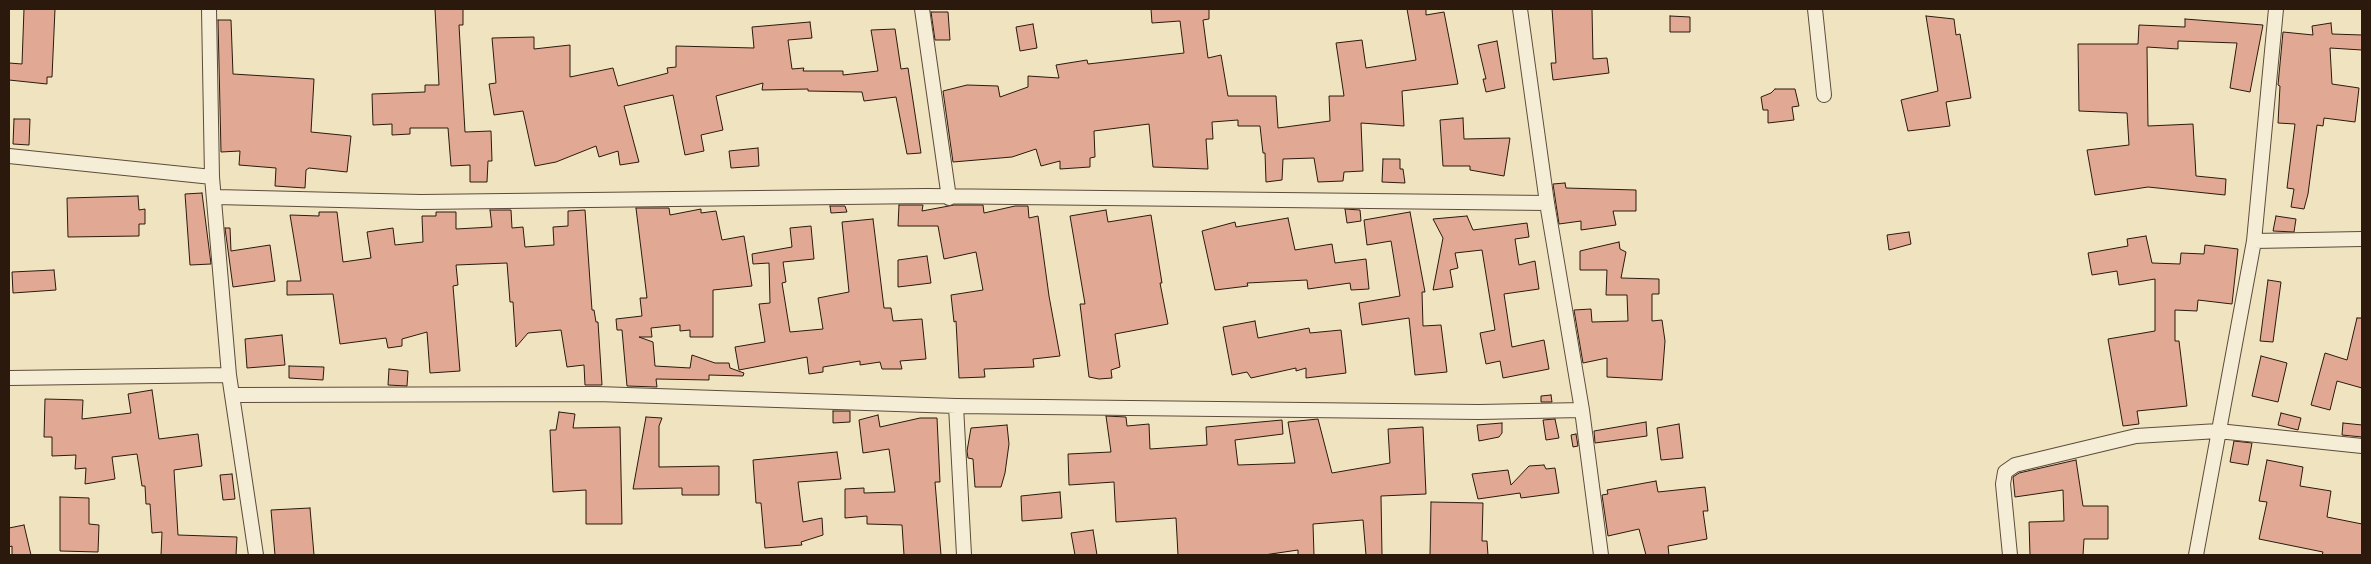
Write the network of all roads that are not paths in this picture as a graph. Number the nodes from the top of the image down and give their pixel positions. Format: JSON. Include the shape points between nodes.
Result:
{"nodes":[{"id":1,"x":209,"y":9,"type":"edge"},
{"id":2,"x":922,"y":9,"type":"edge"},
{"id":3,"x":1520,"y":9,"type":"edge"},
{"id":4,"x":1815,"y":9,"type":"edge"},
{"id":5,"x":2276,"y":9,"type":"edge"},
{"id":6,"x":1824,"y":95,"type":"dead end"},
{"id":7,"x":9,"y":156,"type":"edge"},
{"id":8,"x":212,"y":177,"type":"junction"},
{"id":9,"x":216,"y":197,"type":"junction"},
{"id":10,"x":949,"y":198,"type":"junction"},
{"id":11,"x":1547,"y":203,"type":"junction"},
{"id":12,"x":2362,"y":240,"type":"edge"},
{"id":13,"x":2254,"y":241,"type":"junction"},
{"id":14,"x":229,"y":375,"type":"junction"},
{"id":15,"x":9,"y":378,"type":"edge"},
{"id":16,"x":232,"y":395,"type":"junction"},
{"id":17,"x":956,"y":406,"type":"junction"},
{"id":18,"x":1582,"y":410,"type":"junction"},
{"id":19,"x":2218,"y":430,"type":"junction"},
{"id":20,"x":2362,"y":446,"type":"edge"},
{"id":21,"x":256,"y":555,"type":"edge"},
{"id":22,"x":964,"y":555,"type":"edge"},
{"id":23,"x":1601,"y":555,"type":"edge"},
{"id":24,"x":2010,"y":555,"type":"edge"},
{"id":25,"x":2196,"y":555,"type":"edge"}],
"edges":[{"from":1,"to":8,"type":"street"},
{"from":2,"to":10,"type":"street"},
{"from":3,"to":11,"type":"street"},
{"from":4,"to":6,"type":"street"},
{"from":5,"to":13,"type":"street"},
{"from":7,"to":8,"type":"street"},
{"from":8,"to":9,"type":"street"},
{"from":9,"to":10,"type":"street","via":[[421,202]]},
{"from":9,"to":14,"type":"street"},
{"from":10,"to":11,"type":"street"},
{"from":11,"to":18,"type":"street"},
{"from":12,"to":13,"type":"street"},
{"from":13,"to":19,"type":"street"},
{"from":14,"to":15,"type":"street"},
{"from":14,"to":16,"type":"street"},
{"from":16,"to":17,"type":"street","via":[[597,394]]},
{"from":16,"to":21,"type":"street"},
{"from":17,"to":18,"type":"street","via":[[1479,412]]},
{"from":17,"to":22,"type":"street"},
{"from":18,"to":23,"type":"street"},
{"from":19,"to":20,"type":"street"},
{"from":19,"to":24,"type":"street","via":[[2136,436],[2016,465],[2005,472],[2003,484]]},
{"from":19,"to":25,"type":"street"}]}
